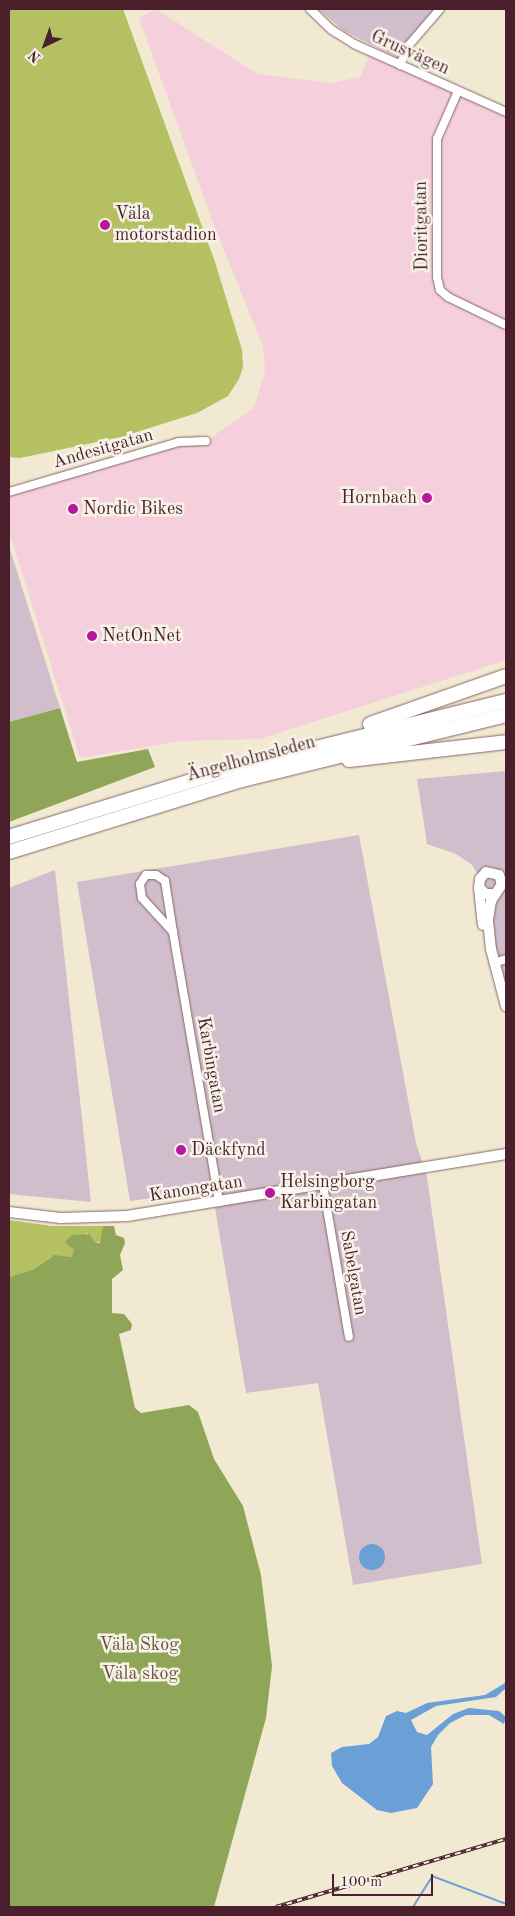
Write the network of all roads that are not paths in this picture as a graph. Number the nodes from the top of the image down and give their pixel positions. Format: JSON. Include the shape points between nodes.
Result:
{"nodes":[{"id":1,"x":310,"y":9,"type":"edge"},
{"id":2,"x":440,"y":9,"type":"edge"},
{"id":3,"x":400,"y":65,"type":"junction"},
{"id":4,"x":458,"y":91,"type":"junction"},
{"id":5,"x":506,"y":112,"type":"edge"},
{"id":6,"x":506,"y":325,"type":"edge"},
{"id":7,"x":206,"y":440,"type":"dead end"},
{"id":8,"x":9,"y":492,"type":"edge"},
{"id":9,"x":506,"y":676,"type":"edge"},
{"id":10,"x":506,"y":700,"type":"edge"},
{"id":11,"x":506,"y":715,"type":"edge"},
{"id":12,"x":506,"y":742,"type":"edge"},
{"id":13,"x":261,"y":761,"type":"junction"},
{"id":14,"x":294,"y":767,"type":"junction"},
{"id":15,"x":9,"y":837,"type":"edge"},
{"id":16,"x":9,"y":852,"type":"edge"},
{"id":17,"x":506,"y":870,"type":"edge"},
{"id":18,"x":495,"y":872,"type":"junction"},
{"id":19,"x":480,"y":888,"type":"junction"},
{"id":20,"x":501,"y":888,"type":"edge"},
{"id":21,"x":173,"y":932,"type":"junction"},
{"id":22,"x":489,"y":940,"type":"junction"},
{"id":23,"x":506,"y":959,"type":"edge"},
{"id":24,"x":494,"y":963,"type":"junction"},
{"id":25,"x":506,"y":1006,"type":"edge"},
{"id":26,"x":506,"y":1154,"type":"edge"},
{"id":27,"x":323,"y":1185,"type":"junction"},
{"id":28,"x":218,"y":1202,"type":"junction"},
{"id":29,"x":9,"y":1212,"type":"edge"},
{"id":30,"x":349,"y":1337,"type":"dead end"}],
"edges":[{"from":1,"to":3,"type":"street","name":"Grusvägen","via":[[343,38]]},
{"from":2,"to":3,"type":"street","via":[[409,45]]},
{"from":3,"to":4,"type":"street","name":"Grusvägen"},
{"from":4,"to":5,"type":"street","name":"Grusvägen"},
{"from":4,"to":6,"type":"street","name":"Dioritgatan","via":[[437,139],[437,277],[440,290],[448,297]]},
{"from":7,"to":8,"type":"street","name":"Andesitgatan","via":[[180,442]]},
{"from":9,"to":13,"type":"highway","via":[[394,716],[293,746]]},
{"from":10,"to":13,"type":"highway","name":"Ängelholmsleden"},
{"from":11,"to":14,"type":"highway","name":"Ängelholmsleden"},
{"from":12,"to":14,"type":"highway"},
{"from":13,"to":15,"type":"highway","name":"Ängelholmsleden"},
{"from":14,"to":16,"type":"highway","name":"Ängelholmsleden"},
{"from":17,"to":18,"type":"street"},
{"from":18,"to":19,"type":"street","via":[[482,875]]},
{"from":18,"to":20,"type":"street","via":[[501,879]]},
{"from":19,"to":20,"type":"street","via":[[486,894]]},
{"from":19,"to":22,"type":"street","via":[[483,925]]},
{"from":20,"to":22,"type":"street","via":[[489,909]]},
{"from":21,"to":21,"type":"street","name":"Karbingatan","via":[[165,881],[156,875],[146,875],[140,884],[142,898]]},
{"from":21,"to":28,"type":"street","name":"Karbingatan"},
{"from":22,"to":24,"type":"street"},
{"from":23,"to":24,"type":"street"},
{"from":24,"to":25,"type":"street"},
{"from":26,"to":27,"type":"street","name":"Kanongatan"},
{"from":27,"to":28,"type":"street","name":"Kanongatan"},
{"from":27,"to":30,"type":"street","name":"Sabelgatan"},
{"from":28,"to":29,"type":"street","name":"Kanongatan","via":[[97,1219]]}]}
